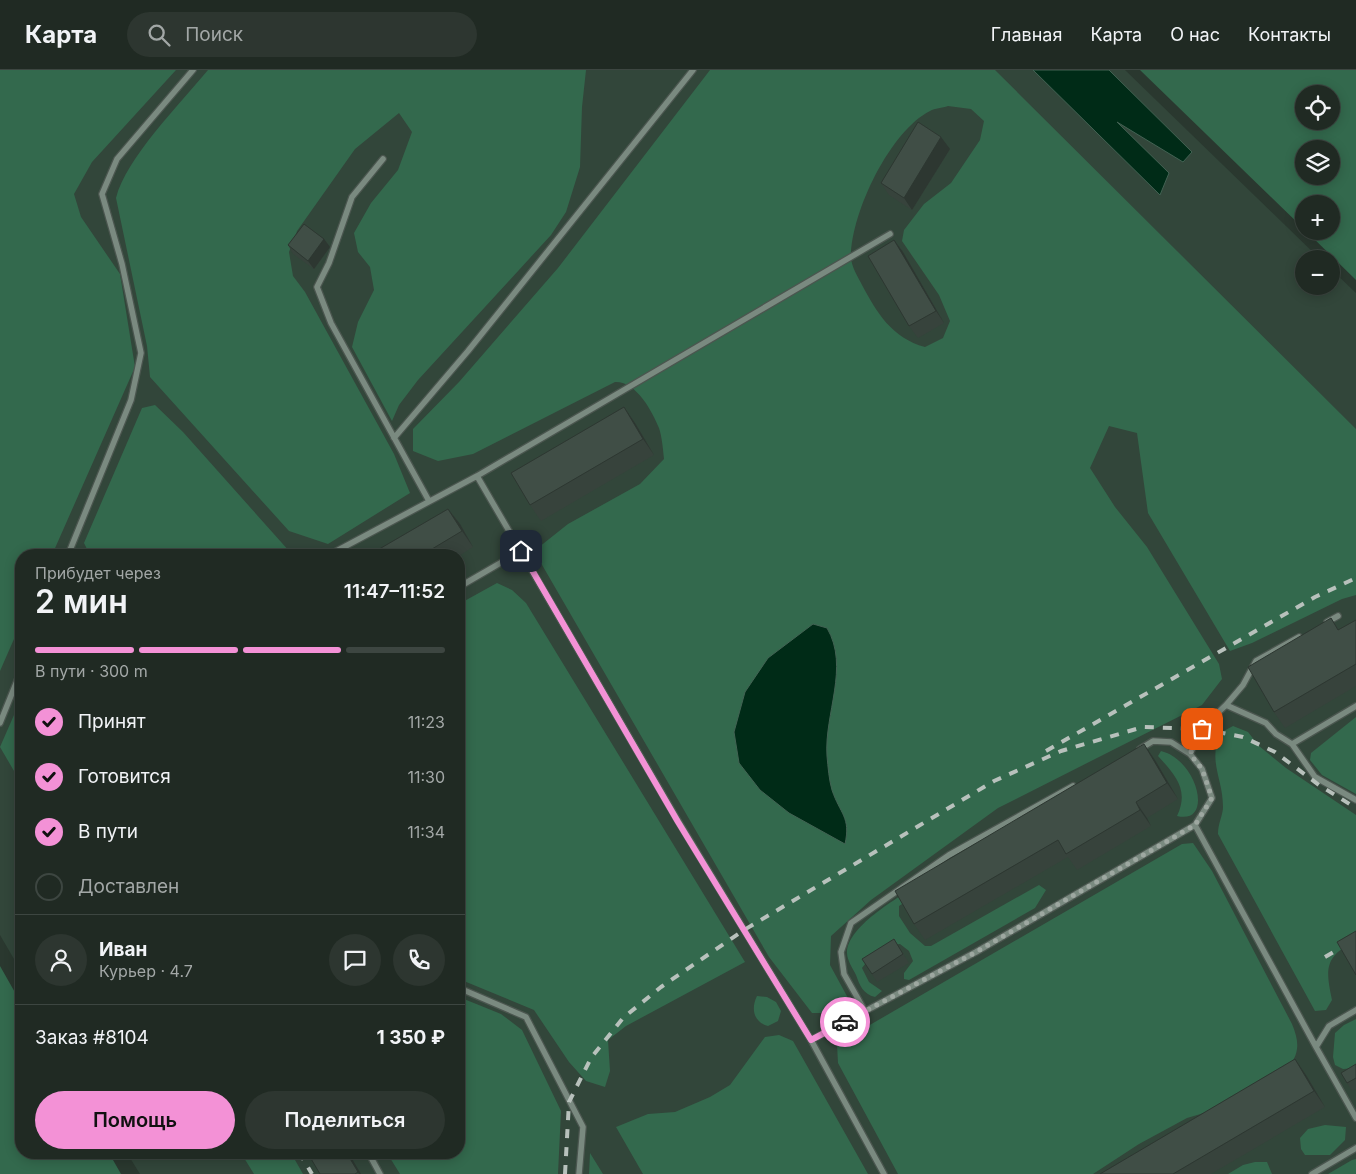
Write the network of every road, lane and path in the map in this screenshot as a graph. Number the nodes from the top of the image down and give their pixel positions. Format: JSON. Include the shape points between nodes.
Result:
{"nodes":[{"id":1,"x":194,"y":70,"type":"edge"},
{"id":2,"x":693,"y":70,"type":"edge"},
{"id":3,"x":383,"y":159,"type":"dead end"},
{"id":4,"x":890,"y":234,"type":"dead end"},
{"id":5,"x":394,"y":438,"type":"junction"},
{"id":6,"x":477,"y":476,"type":"junction"},
{"id":7,"x":429,"y":501,"type":"junction"},
{"id":8,"x":72,"y":547,"type":"edge"},
{"id":9,"x":340,"y":549,"type":"edge"},
{"id":10,"x":521,"y":551,"type":"junction"},
{"id":11,"x":465,"y":584,"type":"edge"},
{"id":12,"x":1338,"y":616,"type":"dead end"},
{"id":13,"x":1321,"y":625,"type":"edge"},
{"id":14,"x":1305,"y":634,"type":"edge"},
{"id":15,"x":15,"y":686,"type":"edge"},
{"id":16,"x":1226,"y":705,"type":"junction"},
{"id":17,"x":1356,"y":706,"type":"edge"},
{"id":18,"x":0,"y":723,"type":"edge"},
{"id":19,"x":1292,"y":744,"type":"junction"},
{"id":20,"x":1134,"y":752,"type":"edge"},
{"id":21,"x":1190,"y":754,"type":"junction"},
{"id":22,"x":1084,"y":780,"type":"edge"},
{"id":23,"x":1356,"y":800,"type":"edge"},
{"id":24,"x":1195,"y":825,"type":"junction"},
{"id":25,"x":465,"y":991,"type":"edge"},
{"id":26,"x":1356,"y":1010,"type":"edge"},
{"id":27,"x":865,"y":1011,"type":"junction"},
{"id":28,"x":811,"y":1040,"type":"junction"},
{"id":29,"x":1316,"y":1046,"type":"junction"},
{"id":30,"x":1356,"y":1118,"type":"edge"},
{"id":31,"x":1356,"y":1148,"type":"edge"},
{"id":32,"x":372,"y":1159,"type":"edge"},
{"id":33,"x":380,"y":1174,"type":"edge"},
{"id":34,"x":579,"y":1174,"type":"edge"},
{"id":35,"x":884,"y":1174,"type":"edge"},
{"id":36,"x":1312,"y":1174,"type":"edge"}],
"edges":[{"from":1,"to":8,"type":"lane","via":[[117,159],[102,194],[122,264],[141,353],[131,400]]},
{"from":2,"to":5,"type":"lane"},
{"from":3,"to":5,"type":"lane","via":[[352,197],[318,287],[332,323]]},
{"from":4,"to":6,"type":"lane"},
{"from":5,"to":7,"type":"lane"},
{"from":6,"to":7,"type":"lane"},
{"from":6,"to":10,"type":"lane"},
{"from":7,"to":9,"type":"lane"},
{"from":10,"to":11,"type":"lane"},
{"from":10,"to":28,"type":"lane","via":[[678,822]]},
{"from":12,"to":13,"type":"lane"},
{"from":14,"to":16,"type":"lane","via":[[1256,660],[1243,685]]},
{"from":15,"to":18,"type":"lane"},
{"from":16,"to":19,"type":"lane","via":[[1266,723]]},
{"from":16,"to":21,"type":"lane","via":[[1204,726]]},
{"from":17,"to":19,"type":"lane"},
{"from":19,"to":23,"type":"lane","via":[[1315,777]]},
{"from":20,"to":21,"type":"lane","via":[[1153,741],[1171,742]]},
{"from":21,"to":24,"type":"lane","via":[[1202,769],[1212,798]]},
{"from":22,"to":27,"type":"lane","via":[[949,855],[851,923],[841,952],[844,974]]},
{"from":24,"to":27,"type":"lane","via":[[976,952]]},
{"from":24,"to":29,"type":"lane"},
{"from":25,"to":34,"type":"lane","via":[[526,1017],[583,1127]]},
{"from":26,"to":29,"type":"lane","via":[[1329,1026]]},
{"from":27,"to":28,"type":"lane"},
{"from":28,"to":35,"type":"lane"},
{"from":29,"to":30,"type":"lane"},
{"from":31,"to":36,"type":"lane"},
{"from":32,"to":33,"type":"lane"}]}
